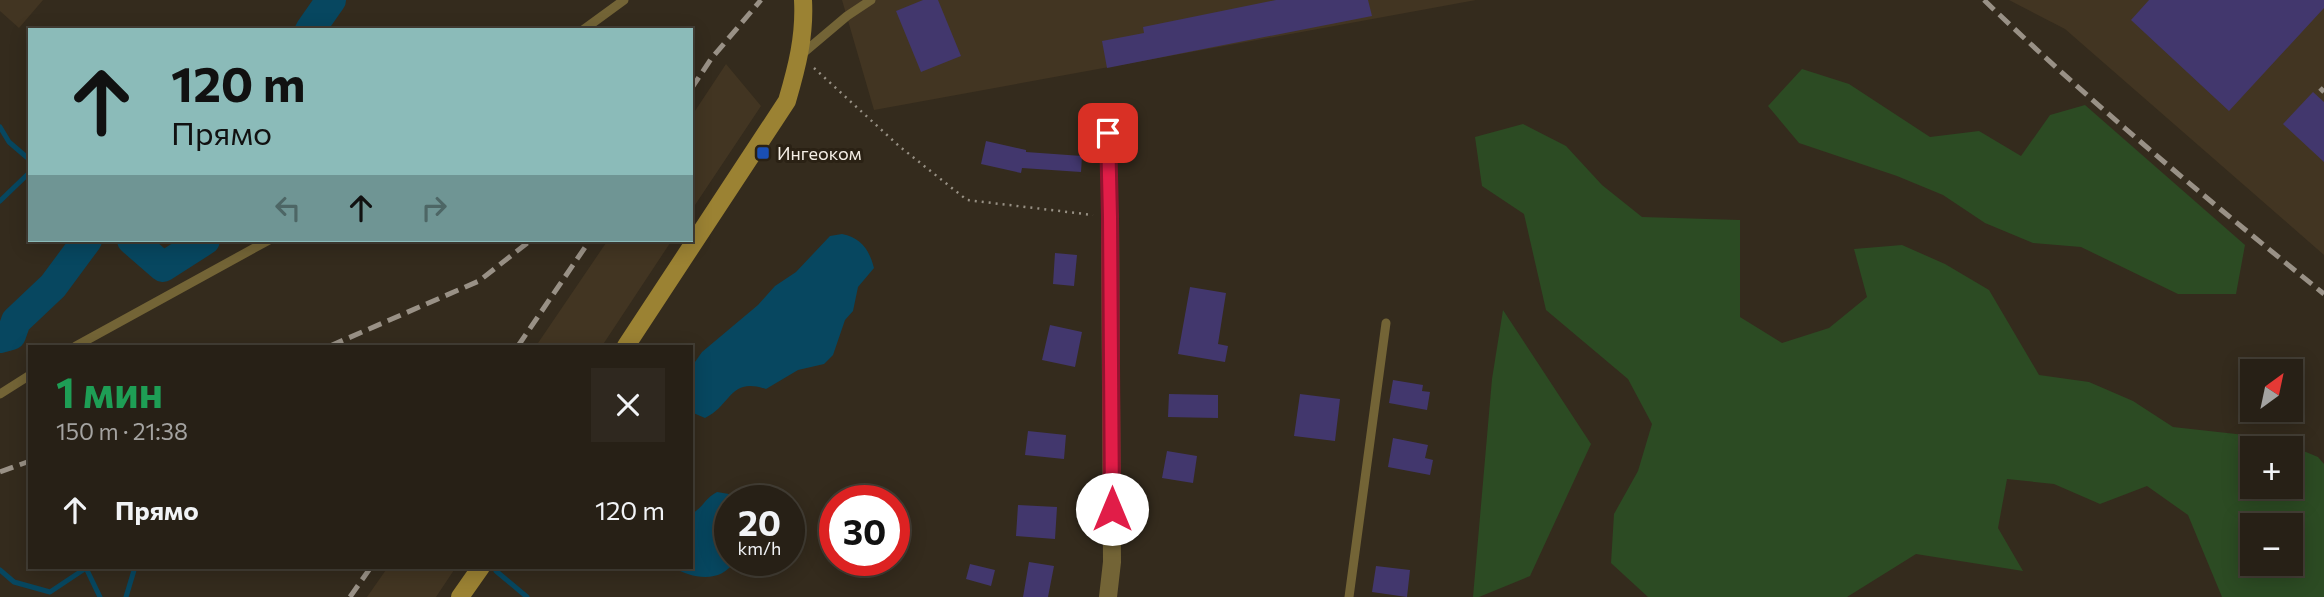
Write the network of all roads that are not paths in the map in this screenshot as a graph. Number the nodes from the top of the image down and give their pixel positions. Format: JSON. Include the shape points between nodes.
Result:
{"nodes":[{"id":1,"x":624,"y":0,"type":"edge"},
{"id":2,"x":803,"y":0,"type":"edge"},
{"id":3,"x":871,"y":0,"type":"edge"},
{"id":4,"x":586,"y":28,"type":"edge"},
{"id":5,"x":801,"y":55,"type":"junction"},
{"id":6,"x":1108,"y":133,"type":"dead end"},
{"id":7,"x":1110,"y":217,"type":"joint"},
{"id":8,"x":265,"y":242,"type":"edge"},
{"id":9,"x":1386,"y":323,"type":"dead end"},
{"id":10,"x":78,"y":345,"type":"edge"},
{"id":11,"x":627,"y":345,"type":"edge"},
{"id":12,"x":28,"y":376,"type":"edge"},
{"id":13,"x":0,"y":394,"type":"edge"},
{"id":14,"x":480,"y":569,"type":"edge"},
{"id":15,"x":460,"y":597,"type":"edge"},
{"id":16,"x":1108,"y":597,"type":"edge"},
{"id":17,"x":1349,"y":597,"type":"edge"}],
"edges":[{"from":1,"to":4,"type":"lane"},
{"from":2,"to":5,"type":"main road"},
{"from":3,"to":5,"type":"lane"},
{"from":5,"to":11,"type":"main road","via":[[787,101]]},
{"from":6,"to":7,"type":"lane"},
{"from":7,"to":16,"type":"street","via":[[1112,562]]},
{"from":8,"to":10,"type":"lane"},
{"from":9,"to":17,"type":"lane"},
{"from":12,"to":13,"type":"lane"},
{"from":14,"to":15,"type":"main road"}]}
